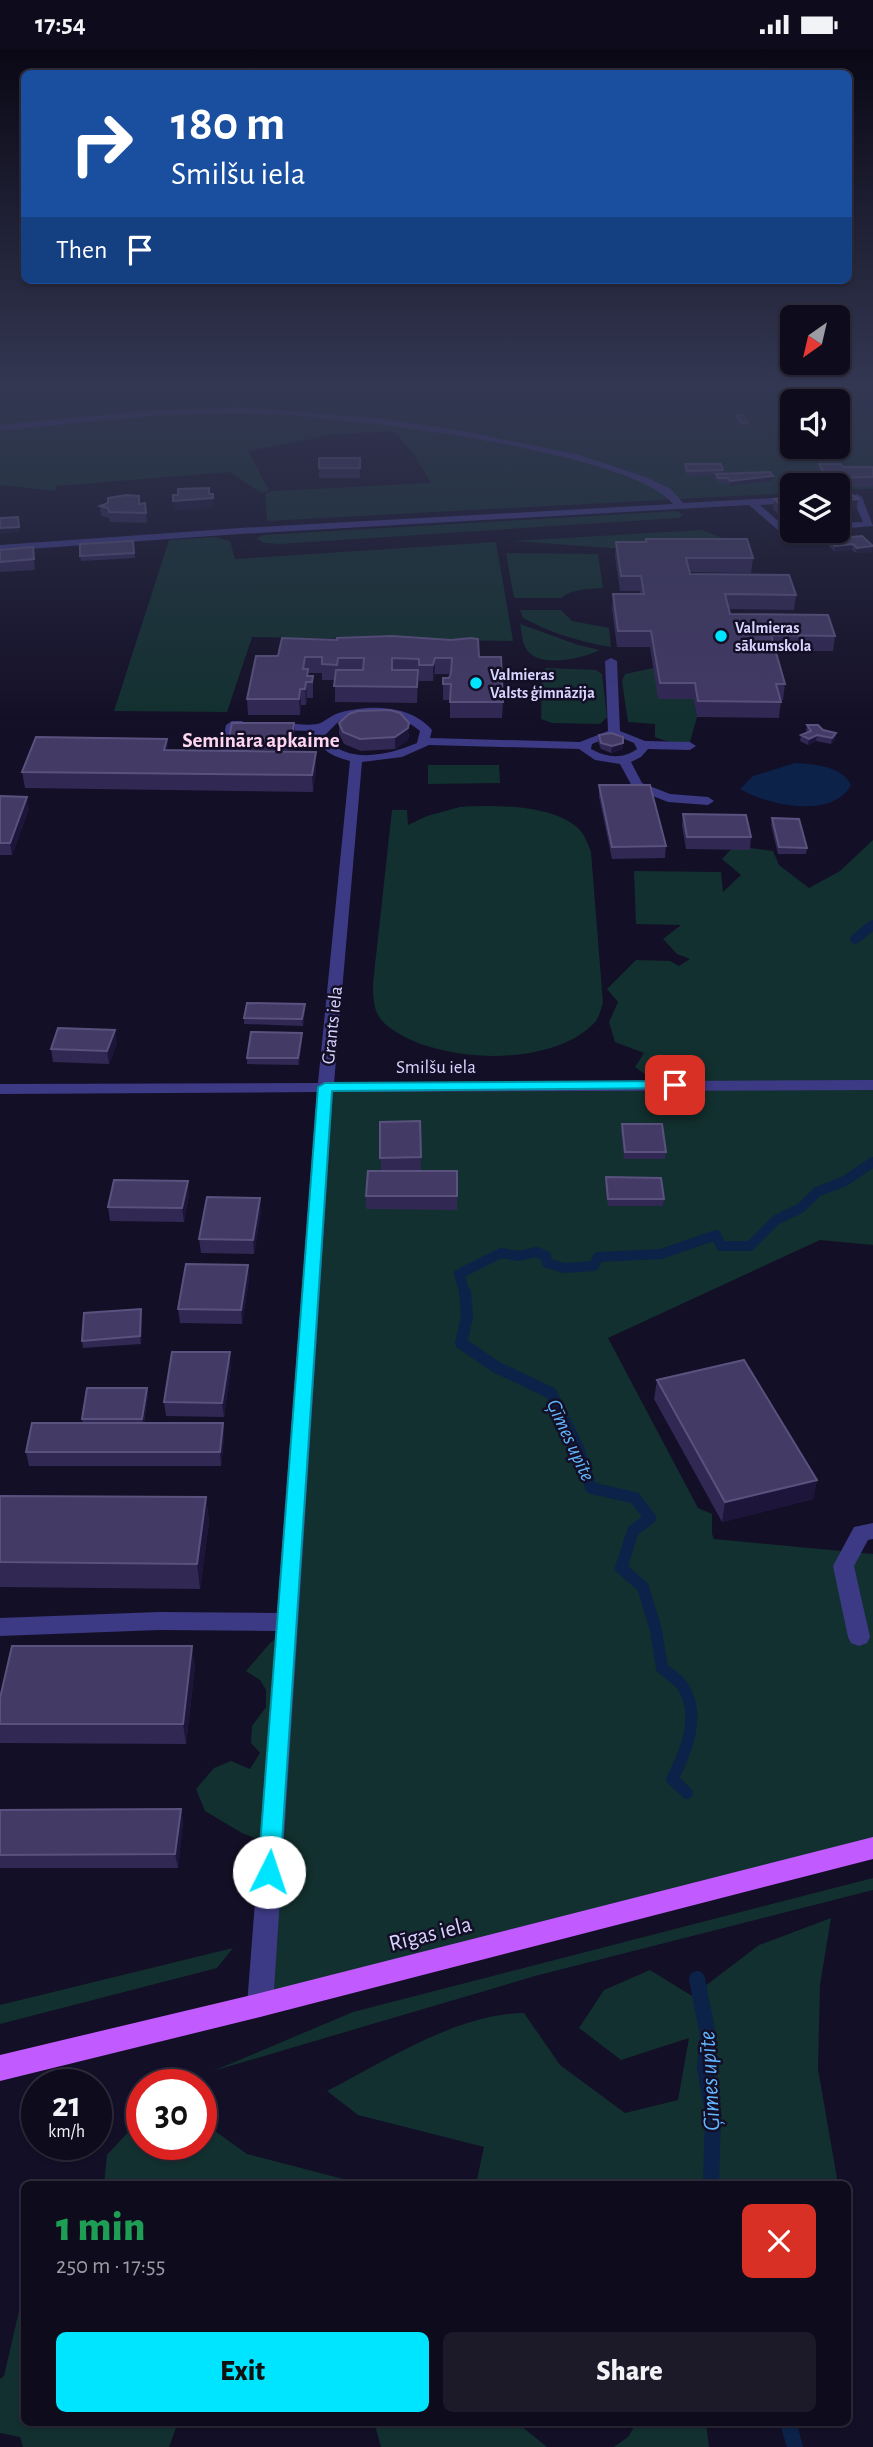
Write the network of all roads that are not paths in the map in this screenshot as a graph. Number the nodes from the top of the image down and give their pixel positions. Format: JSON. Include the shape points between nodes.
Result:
{"nodes":[{"id":1,"x":674,"y":499,"type":"edge"},
{"id":2,"x":858,"y":499,"type":"edge"},
{"id":3,"x":780,"y":501,"type":"edge"},
{"id":4,"x":751,"y":502,"type":"junction"},
{"id":5,"x":679,"y":505,"type":"junction"},
{"id":6,"x":850,"y":526,"type":"edge"},
{"id":7,"x":780,"y":527,"type":"edge"},
{"id":8,"x":0,"y":548,"type":"edge"},
{"id":9,"x":611,"y":661,"type":"dead end"},
{"id":10,"x":323,"y":728,"type":"junction"},
{"id":11,"x":614,"y":733,"type":"junction"},
{"id":12,"x":425,"y":741,"type":"junction"},
{"id":13,"x":643,"y":745,"type":"junction"},
{"id":14,"x":584,"y":746,"type":"junction"},
{"id":15,"x":690,"y":746,"type":"dead end"},
{"id":16,"x":260,"y":754,"type":"edge"},
{"id":17,"x":312,"y":754,"type":"edge"},
{"id":18,"x":349,"y":756,"type":"junction"},
{"id":19,"x":624,"y":759,"type":"junction"},
{"id":20,"x":708,"y":801,"type":"dead end"},
{"id":21,"x":873,"y":1085,"type":"edge"},
{"id":22,"x":325,"y":1087,"type":"junction"},
{"id":23,"x":0,"y":1089,"type":"edge"},
{"id":24,"x":873,"y":1531,"type":"edge"},
{"id":25,"x":287,"y":1622,"type":"junction"},
{"id":26,"x":0,"y":1627,"type":"edge"},
{"id":27,"x":859,"y":1637,"type":"dead end"},
{"id":28,"x":873,"y":1848,"type":"edge"},
{"id":29,"x":261,"y":2005,"type":"junction"},
{"id":30,"x":0,"y":2068,"type":"edge"}],
"edges":[{"from":1,"to":5,"type":"street"},
{"from":2,"to":6,"type":"street","via":[[869,525]]},
{"from":3,"to":4,"type":"street"},
{"from":4,"to":5,"type":"street"},
{"from":4,"to":7,"type":"street"},
{"from":5,"to":8,"type":"street"},
{"from":9,"to":11,"type":"street"},
{"from":10,"to":12,"type":"street","via":[[349,714],[392,713],[419,723],[426,730]]},
{"from":10,"to":16,"type":"street","via":[[232,725],[221,753]]},
{"from":10,"to":18,"type":"street","via":[[322,743]]},
{"from":11,"to":13,"type":"street","via":[[633,737]]},
{"from":11,"to":14,"type":"street","via":[[590,738]]},
{"from":12,"to":14,"type":"street"},
{"from":12,"to":18,"type":"street","via":[[393,757]]},
{"from":13,"to":15,"type":"street"},
{"from":13,"to":19,"type":"street","via":[[639,754]]},
{"from":14,"to":19,"type":"street","via":[[597,757]]},
{"from":17,"to":18,"type":"street"},
{"from":18,"to":22,"type":"street","name":"Grants iela"},
{"from":19,"to":20,"type":"street","via":[[637,785],[668,798]]},
{"from":21,"to":22,"type":"street","name":"Smilšu iela"},
{"from":22,"to":23,"type":"street","name":"Smilšu iela"},
{"from":22,"to":25,"type":"street","name":"Grants iela"},
{"from":24,"to":27,"type":"street","via":[[861,1533],[843,1566]]},
{"from":25,"to":26,"type":"street"},
{"from":25,"to":29,"type":"street","name":"Grants iela"},
{"from":28,"to":29,"type":"main road","name":"Rīgas iela"},
{"from":29,"to":30,"type":"main road","name":"Rīgas iela"}]}
